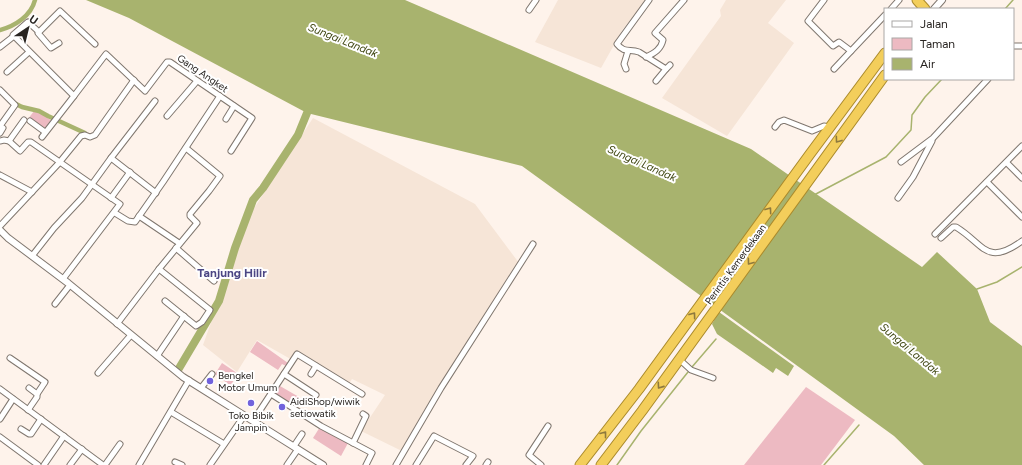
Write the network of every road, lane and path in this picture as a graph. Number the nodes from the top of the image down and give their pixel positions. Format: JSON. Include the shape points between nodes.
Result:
{"nodes":[{"id":1,"x":536,"y":0,"type":"edge"},
{"id":2,"x":649,"y":0,"type":"edge"},
{"id":3,"x":684,"y":0,"type":"edge"},
{"id":4,"x":824,"y":0,"type":"edge"},
{"id":5,"x":899,"y":0,"type":"edge"},
{"id":6,"x":942,"y":0,"type":"edge"},
{"id":7,"x":892,"y":8,"type":"edge"},
{"id":8,"x":935,"y":8,"type":"edge"},
{"id":9,"x":529,"y":10,"type":"dead end"},
{"id":10,"x":884,"y":16,"type":"edge"},
{"id":11,"x":39,"y":32,"type":"junction"},
{"id":12,"x":13,"y":36,"type":"junction"},
{"id":13,"x":60,"y":43,"type":"dead end"},
{"id":14,"x":95,"y":44,"type":"dead end"},
{"id":15,"x":0,"y":47,"type":"edge"},
{"id":16,"x":628,"y":51,"type":"junction"},
{"id":17,"x":30,"y":52,"type":"junction"},
{"id":18,"x":851,"y":52,"type":"junction"},
{"id":19,"x":884,"y":54,"type":"edge"},
{"id":20,"x":646,"y":57,"type":"junction"},
{"id":21,"x":626,"y":69,"type":"dead end"},
{"id":22,"x":834,"y":69,"type":"dead end"},
{"id":23,"x":7,"y":72,"type":"dead end"},
{"id":24,"x":884,"y":76,"type":"edge"},
{"id":25,"x":134,"y":80,"type":"junction"},
{"id":26,"x":987,"y":80,"type":"edge"},
{"id":27,"x":197,"y":81,"type":"junction"},
{"id":28,"x":656,"y":81,"type":"dead end"},
{"id":29,"x":0,"y":90,"type":"edge"},
{"id":30,"x":74,"y":96,"type":"junction"},
{"id":31,"x":220,"y":96,"type":"junction"},
{"id":32,"x":155,"y":101,"type":"dead end"},
{"id":33,"x":234,"y":106,"type":"junction"},
{"id":34,"x":841,"y":112,"type":"junction"},
{"id":35,"x":167,"y":116,"type":"dead end"},
{"id":36,"x":855,"y":117,"type":"junction"},
{"id":37,"x":226,"y":118,"type":"dead end"},
{"id":38,"x":0,"y":126,"type":"edge"},
{"id":39,"x":775,"y":127,"type":"dead end"},
{"id":40,"x":829,"y":127,"type":"junction"},
{"id":41,"x":3,"y":138,"type":"edge"},
{"id":42,"x":934,"y":138,"type":"junction"},
{"id":43,"x":1022,"y":146,"type":"edge"},
{"id":44,"x":186,"y":148,"type":"junction"},
{"id":45,"x":231,"y":151,"type":"dead end"},
{"id":46,"x":111,"y":158,"type":"junction"},
{"id":47,"x":902,"y":162,"type":"dead end"},
{"id":48,"x":1007,"y":162,"type":"junction"},
{"id":49,"x":59,"y":163,"type":"junction"},
{"id":50,"x":130,"y":172,"type":"junction"},
{"id":51,"x":0,"y":176,"type":"edge"},
{"id":52,"x":1022,"y":178,"type":"edge"},
{"id":53,"x":988,"y":182,"type":"junction"},
{"id":54,"x":91,"y":185,"type":"junction"},
{"id":55,"x":32,"y":192,"type":"junction"},
{"id":56,"x":156,"y":193,"type":"junction"},
{"id":57,"x":111,"y":198,"type":"junction"},
{"id":58,"x":898,"y":198,"type":"dead end"},
{"id":59,"x":115,"y":212,"type":"junction"},
{"id":60,"x":139,"y":216,"type":"junction"},
{"id":61,"x":1022,"y":217,"type":"edge"},
{"id":62,"x":0,"y":226,"type":"edge"},
{"id":63,"x":0,"y":230,"type":"edge"},
{"id":64,"x":935,"y":234,"type":"dead end"},
{"id":65,"x":941,"y":238,"type":"dead end"},
{"id":66,"x":1022,"y":241,"type":"edge"},
{"id":67,"x":533,"y":244,"type":"dead end"},
{"id":68,"x":178,"y":246,"type":"junction"},
{"id":69,"x":32,"y":256,"type":"junction"},
{"id":70,"x":159,"y":269,"type":"junction"},
{"id":71,"x":63,"y":279,"type":"junction"},
{"id":72,"x":214,"y":281,"type":"dead end"},
{"id":73,"x":70,"y":284,"type":"junction"},
{"id":74,"x":165,"y":301,"type":"dead end"},
{"id":75,"x":55,"y":304,"type":"dead end"},
{"id":76,"x":184,"y":316,"type":"junction"},
{"id":77,"x":117,"y":324,"type":"junction"},
{"id":78,"x":131,"y":335,"type":"junction"},
{"id":79,"x":157,"y":356,"type":"junction"},
{"id":80,"x":681,"y":357,"type":"junction"},
{"id":81,"x":10,"y":358,"type":"dead end"},
{"id":82,"x":316,"y":366,"type":"junction"},
{"id":83,"x":98,"y":373,"type":"dead end"},
{"id":84,"x":212,"y":374,"type":"dead end"},
{"id":85,"x":284,"y":374,"type":"junction"},
{"id":86,"x":312,"y":374,"type":"dead end"},
{"id":87,"x":713,"y":378,"type":"dead end"},
{"id":88,"x":189,"y":380,"type":"junction"},
{"id":89,"x":29,"y":388,"type":"dead end"},
{"id":90,"x":201,"y":388,"type":"junction"},
{"id":91,"x":0,"y":389,"type":"edge"},
{"id":92,"x":37,"y":394,"type":"junction"},
{"id":93,"x":271,"y":394,"type":"junction"},
{"id":94,"x":362,"y":394,"type":"dead end"},
{"id":95,"x":316,"y":395,"type":"dead end"},
{"id":96,"x":13,"y":399,"type":"junction"},
{"id":97,"x":28,"y":410,"type":"junction"},
{"id":98,"x":171,"y":412,"type":"junction"},
{"id":99,"x":363,"y":414,"type":"dead end"},
{"id":100,"x":244,"y":416,"type":"junction"},
{"id":101,"x":0,"y":419,"type":"edge"},
{"id":102,"x":41,"y":419,"type":"junction"},
{"id":103,"x":253,"y":422,"type":"junction"},
{"id":104,"x":548,"y":426,"type":"dead end"},
{"id":105,"x":21,"y":429,"type":"dead end"},
{"id":106,"x":302,"y":434,"type":"dead end"},
{"id":107,"x":64,"y":436,"type":"junction"},
{"id":108,"x":0,"y":437,"type":"edge"},
{"id":109,"x":353,"y":443,"type":"junction"},
{"id":110,"x":120,"y":444,"type":"dead end"},
{"id":111,"x":224,"y":444,"type":"junction"},
{"id":112,"x":296,"y":447,"type":"junction"},
{"id":113,"x":82,"y":449,"type":"junction"},
{"id":114,"x":175,"y":462,"type":"dead end"},
{"id":115,"x":38,"y":465,"type":"edge"},
{"id":116,"x":44,"y":465,"type":"edge"},
{"id":117,"x":70,"y":465,"type":"edge"},
{"id":118,"x":104,"y":465,"type":"edge"},
{"id":119,"x":140,"y":465,"type":"edge"},
{"id":120,"x":182,"y":465,"type":"edge"},
{"id":121,"x":210,"y":465,"type":"edge"},
{"id":122,"x":288,"y":465,"type":"edge"},
{"id":123,"x":323,"y":465,"type":"edge"},
{"id":124,"x":366,"y":465,"type":"edge"},
{"id":125,"x":396,"y":465,"type":"edge"},
{"id":126,"x":416,"y":465,"type":"edge"},
{"id":127,"x":466,"y":465,"type":"edge"},
{"id":128,"x":541,"y":465,"type":"edge"},
{"id":129,"x":580,"y":465,"type":"edge"},
{"id":130,"x":601,"y":465,"type":"edge"}],
"edges":[{"from":1,"to":9,"type":"street"},
{"from":2,"to":16,"type":"street","via":[[617,42]]},
{"from":3,"to":20,"type":"street","via":[[655,33],[663,40],[660,47]]},
{"from":4,"to":18,"type":"street","via":[[808,21],[833,46],[839,42]]},
{"from":5,"to":7,"type":"street"},
{"from":6,"to":8,"type":"street"},
{"from":10,"to":18,"type":"street"},
{"from":11,"to":12,"type":"street","via":[[28,22]]},
{"from":11,"to":13,"type":"street","via":[[51,48]]},
{"from":11,"to":14,"type":"street","via":[[60,11]]},
{"from":12,"to":15,"type":"street"},
{"from":12,"to":17,"type":"street"},
{"from":16,"to":20,"type":"street","via":[[638,52]]},
{"from":16,"to":21,"type":"street","via":[[624,64]]},
{"from":17,"to":23,"type":"street"},
{"from":17,"to":30,"type":"street"},
{"from":18,"to":22,"type":"street"},
{"from":19,"to":34,"type":"highway"},
{"from":20,"to":28,"type":"street","via":[[668,67]]},
{"from":24,"to":36,"type":"highway","name":"Perintis Kemerdekaan"},
{"from":25,"to":27,"type":"street","name":"Gang Angket","via":[[145,91],[168,61]]},
{"from":25,"to":30,"type":"street","name":"Gang Angket","via":[[106,54]]},
{"from":25,"to":49,"type":"street","via":[[95,135],[81,136]]},
{"from":26,"to":42,"type":"street"},
{"from":27,"to":31,"type":"street","name":"Gang Angket"},
{"from":27,"to":35,"type":"street"},
{"from":29,"to":38,"type":"street","via":[[15,105]]},
{"from":30,"to":41,"type":"street","via":[[44,135],[27,121]]},
{"from":31,"to":33,"type":"street","name":"Gang Angket"},
{"from":31,"to":44,"type":"street"},
{"from":32,"to":46,"type":"street"},
{"from":33,"to":37,"type":"street"},
{"from":33,"to":45,"type":"street","name":"Gang Angket","via":[[252,118]]},
{"from":34,"to":36,"type":"highway"},
{"from":34,"to":40,"type":"highway"},
{"from":36,"to":80,"type":"highway","name":"Perintis Kemerdekaan","one_way":true},
{"from":38,"to":41,"type":"street","via":[[3,128]]},
{"from":39,"to":40,"type":"street","via":[[784,120],[812,131],[824,126]]},
{"from":129,"to":40,"type":"highway","one_way":true,"via":[[670,347]]},
{"from":41,"to":49,"type":"street","via":[[20,151],[31,142]]},
{"from":42,"to":47,"type":"street"},
{"from":42,"to":58,"type":"street","via":[[916,172]]},
{"from":43,"to":48,"type":"street"},
{"from":44,"to":56,"type":"street"},
{"from":44,"to":68,"type":"street","via":[[220,176],[190,214],[197,223]]},
{"from":46,"to":50,"type":"street"},
{"from":46,"to":54,"type":"street"},
{"from":48,"to":52,"type":"street"},
{"from":48,"to":53,"type":"street"},
{"from":49,"to":54,"type":"street"},
{"from":49,"to":55,"type":"street"},
{"from":50,"to":56,"type":"street"},
{"from":50,"to":57,"type":"street"},
{"from":51,"to":55,"type":"street"},
{"from":53,"to":61,"type":"street"},
{"from":53,"to":64,"type":"street"},
{"from":54,"to":57,"type":"street"},
{"from":54,"to":69,"type":"street"},
{"from":55,"to":62,"type":"street"},
{"from":56,"to":60,"type":"street"},
{"from":57,"to":59,"type":"street","via":[[120,204]]},
{"from":59,"to":60,"type":"street","via":[[131,222],[135,222]]},
{"from":59,"to":71,"type":"street"},
{"from":60,"to":68,"type":"street"},
{"from":63,"to":69,"type":"street"},
{"from":65,"to":66,"type":"street","via":[[956,226],[984,249],[994,253],[1002,253]]},
{"from":67,"to":125,"type":"street","via":[[441,388]]},
{"from":68,"to":70,"type":"street"},
{"from":68,"to":72,"type":"street"},
{"from":69,"to":71,"type":"street"},
{"from":70,"to":76,"type":"street","via":[[210,310],[196,326]]},
{"from":70,"to":77,"type":"street"},
{"from":71,"to":73,"type":"street"},
{"from":73,"to":75,"type":"street"},
{"from":73,"to":77,"type":"street"},
{"from":74,"to":76,"type":"street"},
{"from":76,"to":79,"type":"street"},
{"from":77,"to":78,"type":"street"},
{"from":78,"to":79,"type":"street"},
{"from":78,"to":83,"type":"street"},
{"from":79,"to":88,"type":"street"},
{"from":80,"to":87,"type":"street","via":[[691,370]]},
{"from":80,"to":130,"type":"highway","name":"Perintis Kemerdekaan","one_way":true},
{"from":81,"to":92,"type":"street","via":[[45,382]]},
{"from":82,"to":85,"type":"street","via":[[297,354]]},
{"from":82,"to":86,"type":"street"},
{"from":82,"to":94,"type":"street"},
{"from":84,"to":90,"type":"street"},
{"from":85,"to":93,"type":"street"},
{"from":85,"to":95,"type":"street"},
{"from":88,"to":90,"type":"street"},
{"from":88,"to":98,"type":"street"},
{"from":89,"to":92,"type":"street"},
{"from":90,"to":100,"type":"street"},
{"from":91,"to":96,"type":"street"},
{"from":92,"to":97,"type":"street"},
{"from":93,"to":103,"type":"street"},
{"from":93,"to":109,"type":"street"},
{"from":96,"to":97,"type":"street"},
{"from":96,"to":101,"type":"street"},
{"from":97,"to":102,"type":"street"},
{"from":98,"to":111,"type":"street"},
{"from":98,"to":119,"type":"street"},
{"from":99,"to":109,"type":"street","via":[[366,416]]},
{"from":100,"to":103,"type":"street"},
{"from":100,"to":111,"type":"street"},
{"from":102,"to":105,"type":"street","via":[[31,434]]},
{"from":102,"to":107,"type":"street"},
{"from":103,"to":112,"type":"street"},
{"from":104,"to":128,"type":"street","via":[[529,455]]},
{"from":106,"to":112,"type":"street"},
{"from":107,"to":113,"type":"street"},
{"from":107,"to":116,"type":"street"},
{"from":108,"to":115,"type":"street"},
{"from":109,"to":124,"type":"street","via":[[372,453]]},
{"from":110,"to":118,"type":"street"},
{"from":111,"to":121,"type":"street"},
{"from":112,"to":122,"type":"street"},
{"from":112,"to":123,"type":"street"},
{"from":113,"to":117,"type":"street"},
{"from":113,"to":118,"type":"street"},
{"from":114,"to":120,"type":"street"},
{"from":126,"to":127,"type":"street","via":[[434,436],[473,456]]}]}
